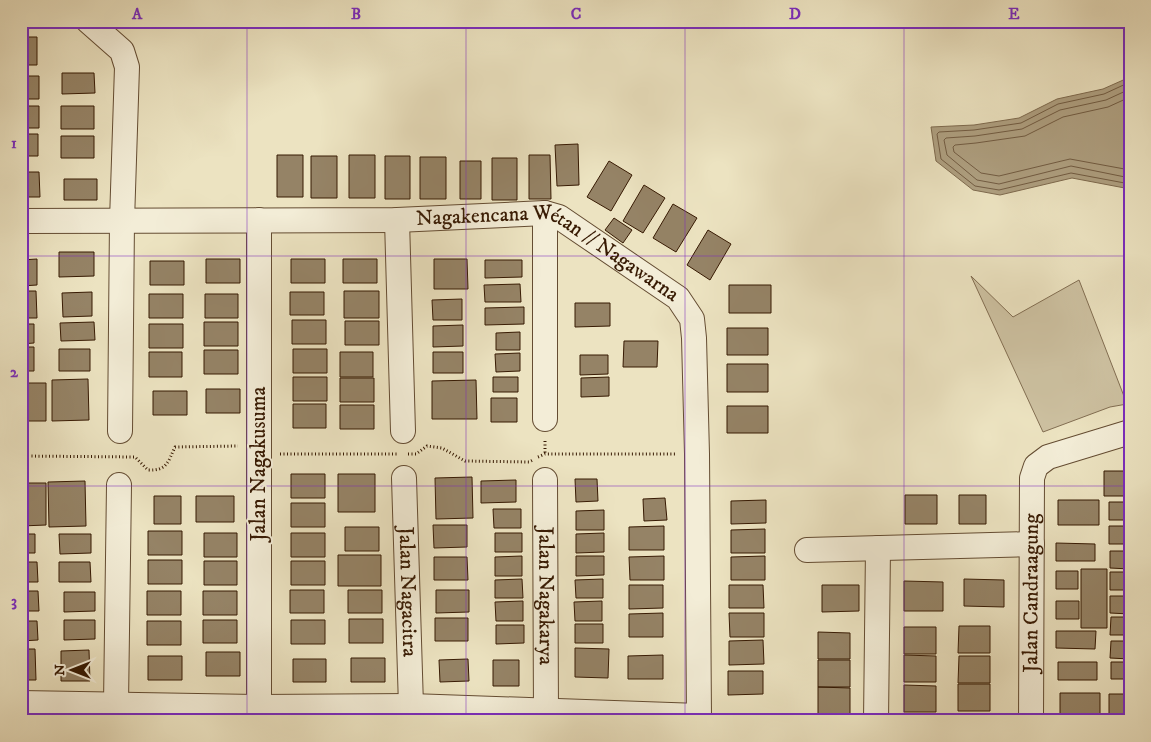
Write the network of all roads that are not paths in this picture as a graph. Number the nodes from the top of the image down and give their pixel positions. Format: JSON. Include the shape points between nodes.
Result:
{"nodes":[{"id":1,"x":88,"y":21,"type":"edge"},
{"id":2,"x":545,"y":213,"type":"junction"},
{"id":3,"x":259,"y":220,"type":"junction"},
{"id":4,"x":397,"y":220,"type":"junction"},
{"id":5,"x":21,"y":221,"type":"edge"},
{"id":6,"x":122,"y":221,"type":"junction"},
{"id":7,"x":545,"y":419,"type":"road end"},
{"id":8,"x":120,"y":431,"type":"road end"},
{"id":9,"x":403,"y":431,"type":"dead end"},
{"id":10,"x":1130,"y":432,"type":"edge"},
{"id":11,"x":404,"y":478,"type":"dead end"},
{"id":12,"x":545,"y":480,"type":"road end"},
{"id":13,"x":119,"y":485,"type":"road end"},
{"id":14,"x":1032,"y":544,"type":"junction"},
{"id":15,"x":878,"y":548,"type":"junction"},
{"id":16,"x":807,"y":550,"type":"dead end"},
{"id":17,"x":21,"y":702,"type":"edge"},
{"id":18,"x":116,"y":704,"type":"junction"},
{"id":19,"x":410,"y":706,"type":"junction"},
{"id":20,"x":259,"y":707,"type":"junction"},
{"id":21,"x":546,"y":712,"type":"junction"},
{"id":22,"x":876,"y":721,"type":"edge"},
{"id":23,"x":1031,"y":721,"type":"edge"}],
"edges":[{"from":1,"to":6,"type":"street","via":[[122,51],[127,67]]},
{"from":2,"to":4,"type":"street","name":"Nagakencana Wétan // Nagawarna"},
{"from":2,"to":7,"type":"street"},
{"from":2,"to":21,"type":"street","name":"Nagakencana Wétan // Nagawarna","via":[[559,217],[678,298],[692,319],[697,454],[699,716]]},
{"from":3,"to":4,"type":"street","name":"Nagakencana Wétan // Nagawarna"},
{"from":3,"to":6,"type":"street","name":"Nagakencana Wétan // Nagawarna"},
{"from":3,"to":20,"type":"street","name":"Jalan Nagakusuma"},
{"from":4,"to":9,"type":"street"},
{"from":5,"to":6,"type":"street","name":"Nagakencana Wétan // Nagawarna"},
{"from":6,"to":8,"type":"street"},
{"from":10,"to":14,"type":"street","name":"Jalan Candraagung","via":[[1048,457],[1036,466],[1032,478]]},
{"from":11,"to":19,"type":"street","name":"Jalan Nagacitra"},
{"from":12,"to":21,"type":"street","name":"Jalan Nagakarya"},
{"from":13,"to":18,"type":"street"},
{"from":14,"to":15,"type":"street"},
{"from":14,"to":23,"type":"street","name":"Jalan Candraagung"},
{"from":15,"to":16,"type":"street"},
{"from":15,"to":22,"type":"street"},
{"from":17,"to":18,"type":"street"},
{"from":18,"to":20,"type":"street"},
{"from":19,"to":20,"type":"street"},
{"from":19,"to":21,"type":"street"}]}
